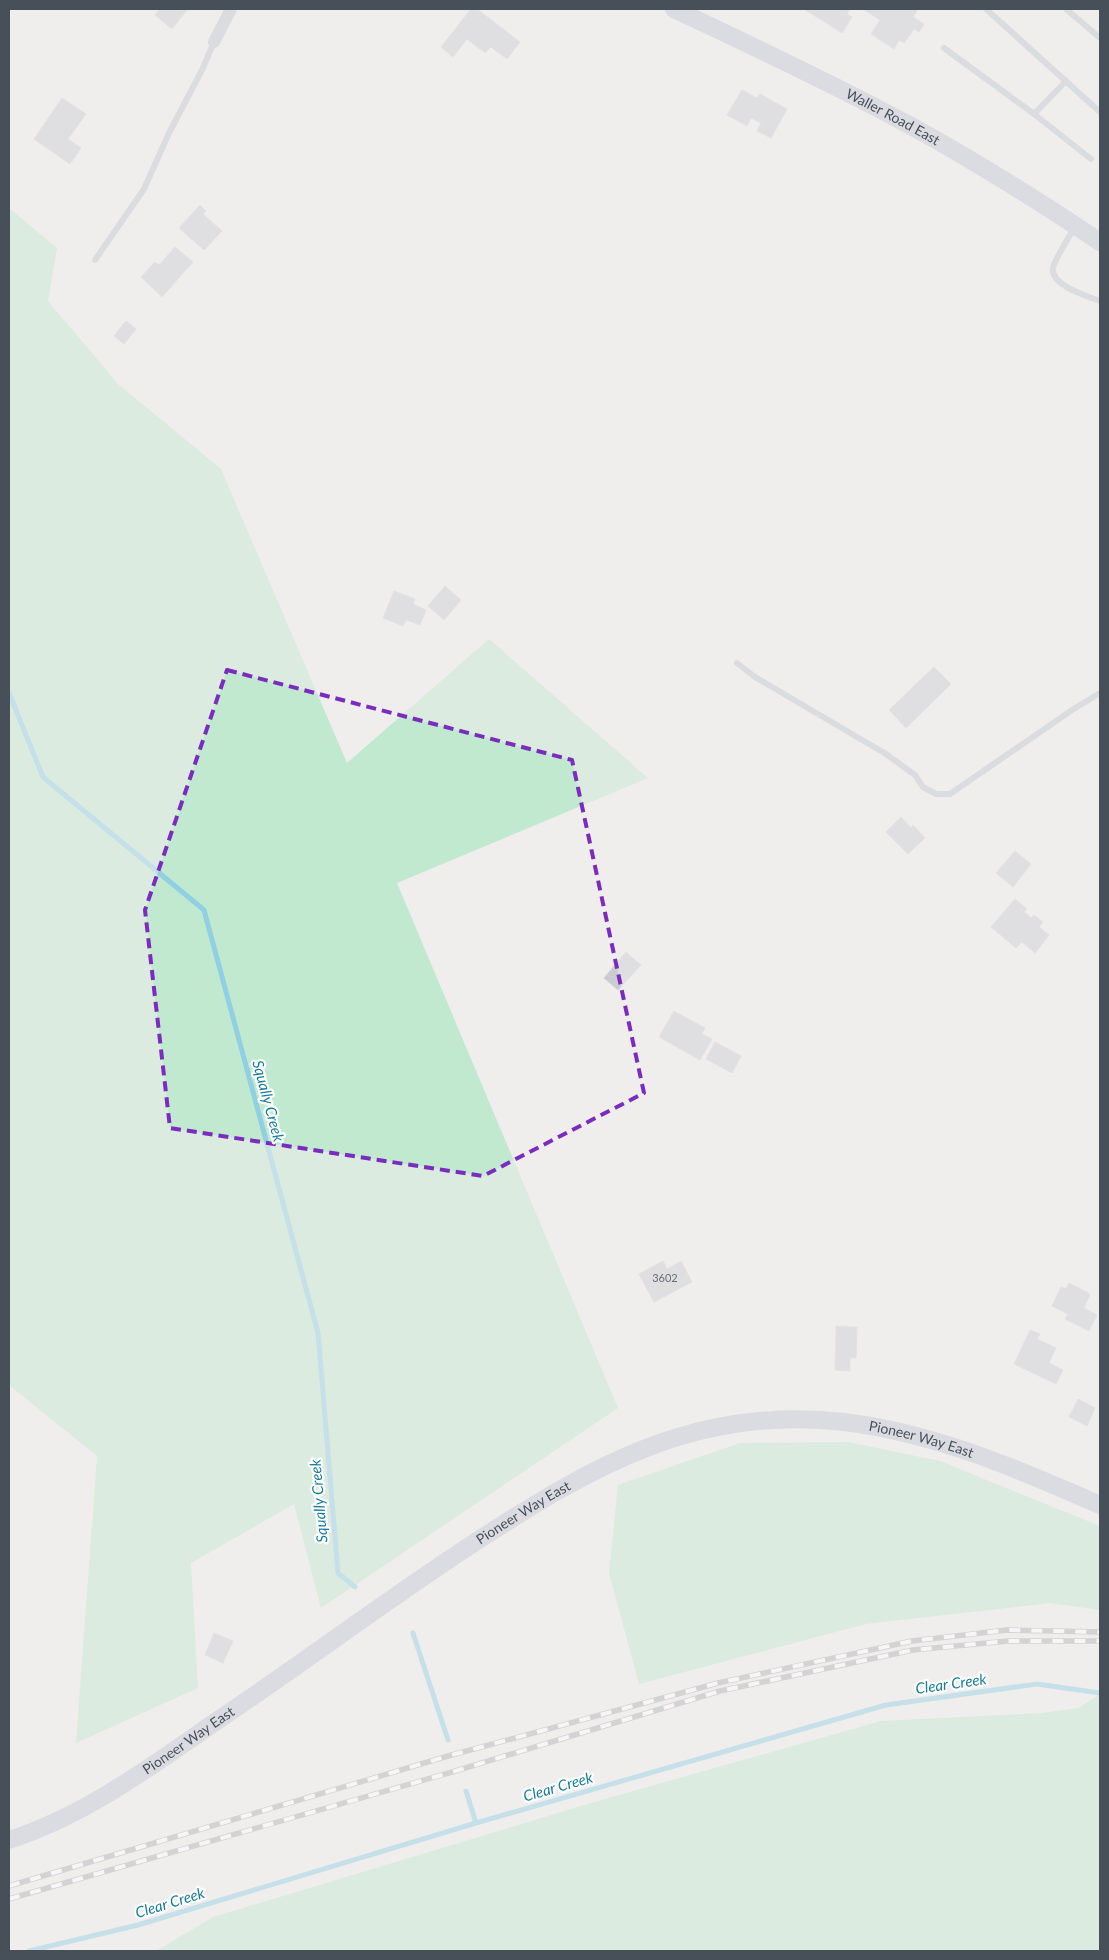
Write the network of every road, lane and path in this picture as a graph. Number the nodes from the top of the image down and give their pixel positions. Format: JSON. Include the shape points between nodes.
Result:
{"nodes":[{"id":1,"x":231,"y":9,"type":"edge"},
{"id":2,"x":674,"y":9,"type":"edge"},
{"id":3,"x":986,"y":9,"type":"edge"},
{"id":4,"x":1066,"y":9,"type":"edge"},
{"id":5,"x":1100,"y":38,"type":"edge"},
{"id":6,"x":214,"y":42,"type":"joint"},
{"id":7,"x":944,"y":48,"type":"dead end"},
{"id":8,"x":1066,"y":81,"type":"junction"},
{"id":9,"x":1100,"y":112,"type":"edge"},
{"id":10,"x":1034,"y":114,"type":"junction"},
{"id":11,"x":1091,"y":159,"type":"dead end"},
{"id":12,"x":1075,"y":226,"type":"junction"},
{"id":13,"x":1100,"y":239,"type":"edge"},
{"id":14,"x":95,"y":260,"type":"dead end"},
{"id":15,"x":1100,"y":300,"type":"edge"},
{"id":16,"x":737,"y":663,"type":"dead end"},
{"id":17,"x":1100,"y":693,"type":"edge"},
{"id":18,"x":1100,"y":1505,"type":"edge"},
{"id":19,"x":9,"y":1840,"type":"edge"}],
"edges":[{"from":1,"to":6,"type":"street"},
{"from":2,"to":12,"type":"main road","name":"Waller Road East","via":[[896,117]]},
{"from":3,"to":8,"type":"lane"},
{"from":4,"to":5,"type":"lane"},
{"from":6,"to":14,"type":"lane","via":[[144,189]]},
{"from":7,"to":10,"type":"lane"},
{"from":8,"to":9,"type":"lane"},
{"from":8,"to":10,"type":"lane"},
{"from":10,"to":11,"type":"lane"},
{"from":12,"to":13,"type":"main road","name":"Waller Road East"},
{"from":12,"to":15,"type":"lane","via":[[1053,268],[1055,277],[1065,286]]},
{"from":16,"to":17,"type":"lane","via":[[886,754],[915,775],[923,787],[936,794],[950,794]]},
{"from":18,"to":19,"type":"main road","name":"Pioneer Way East","via":[[948,1444],[844,1422],[743,1422],[665,1440],[619,1458],[535,1503],[440,1565],[124,1786]]}]}
